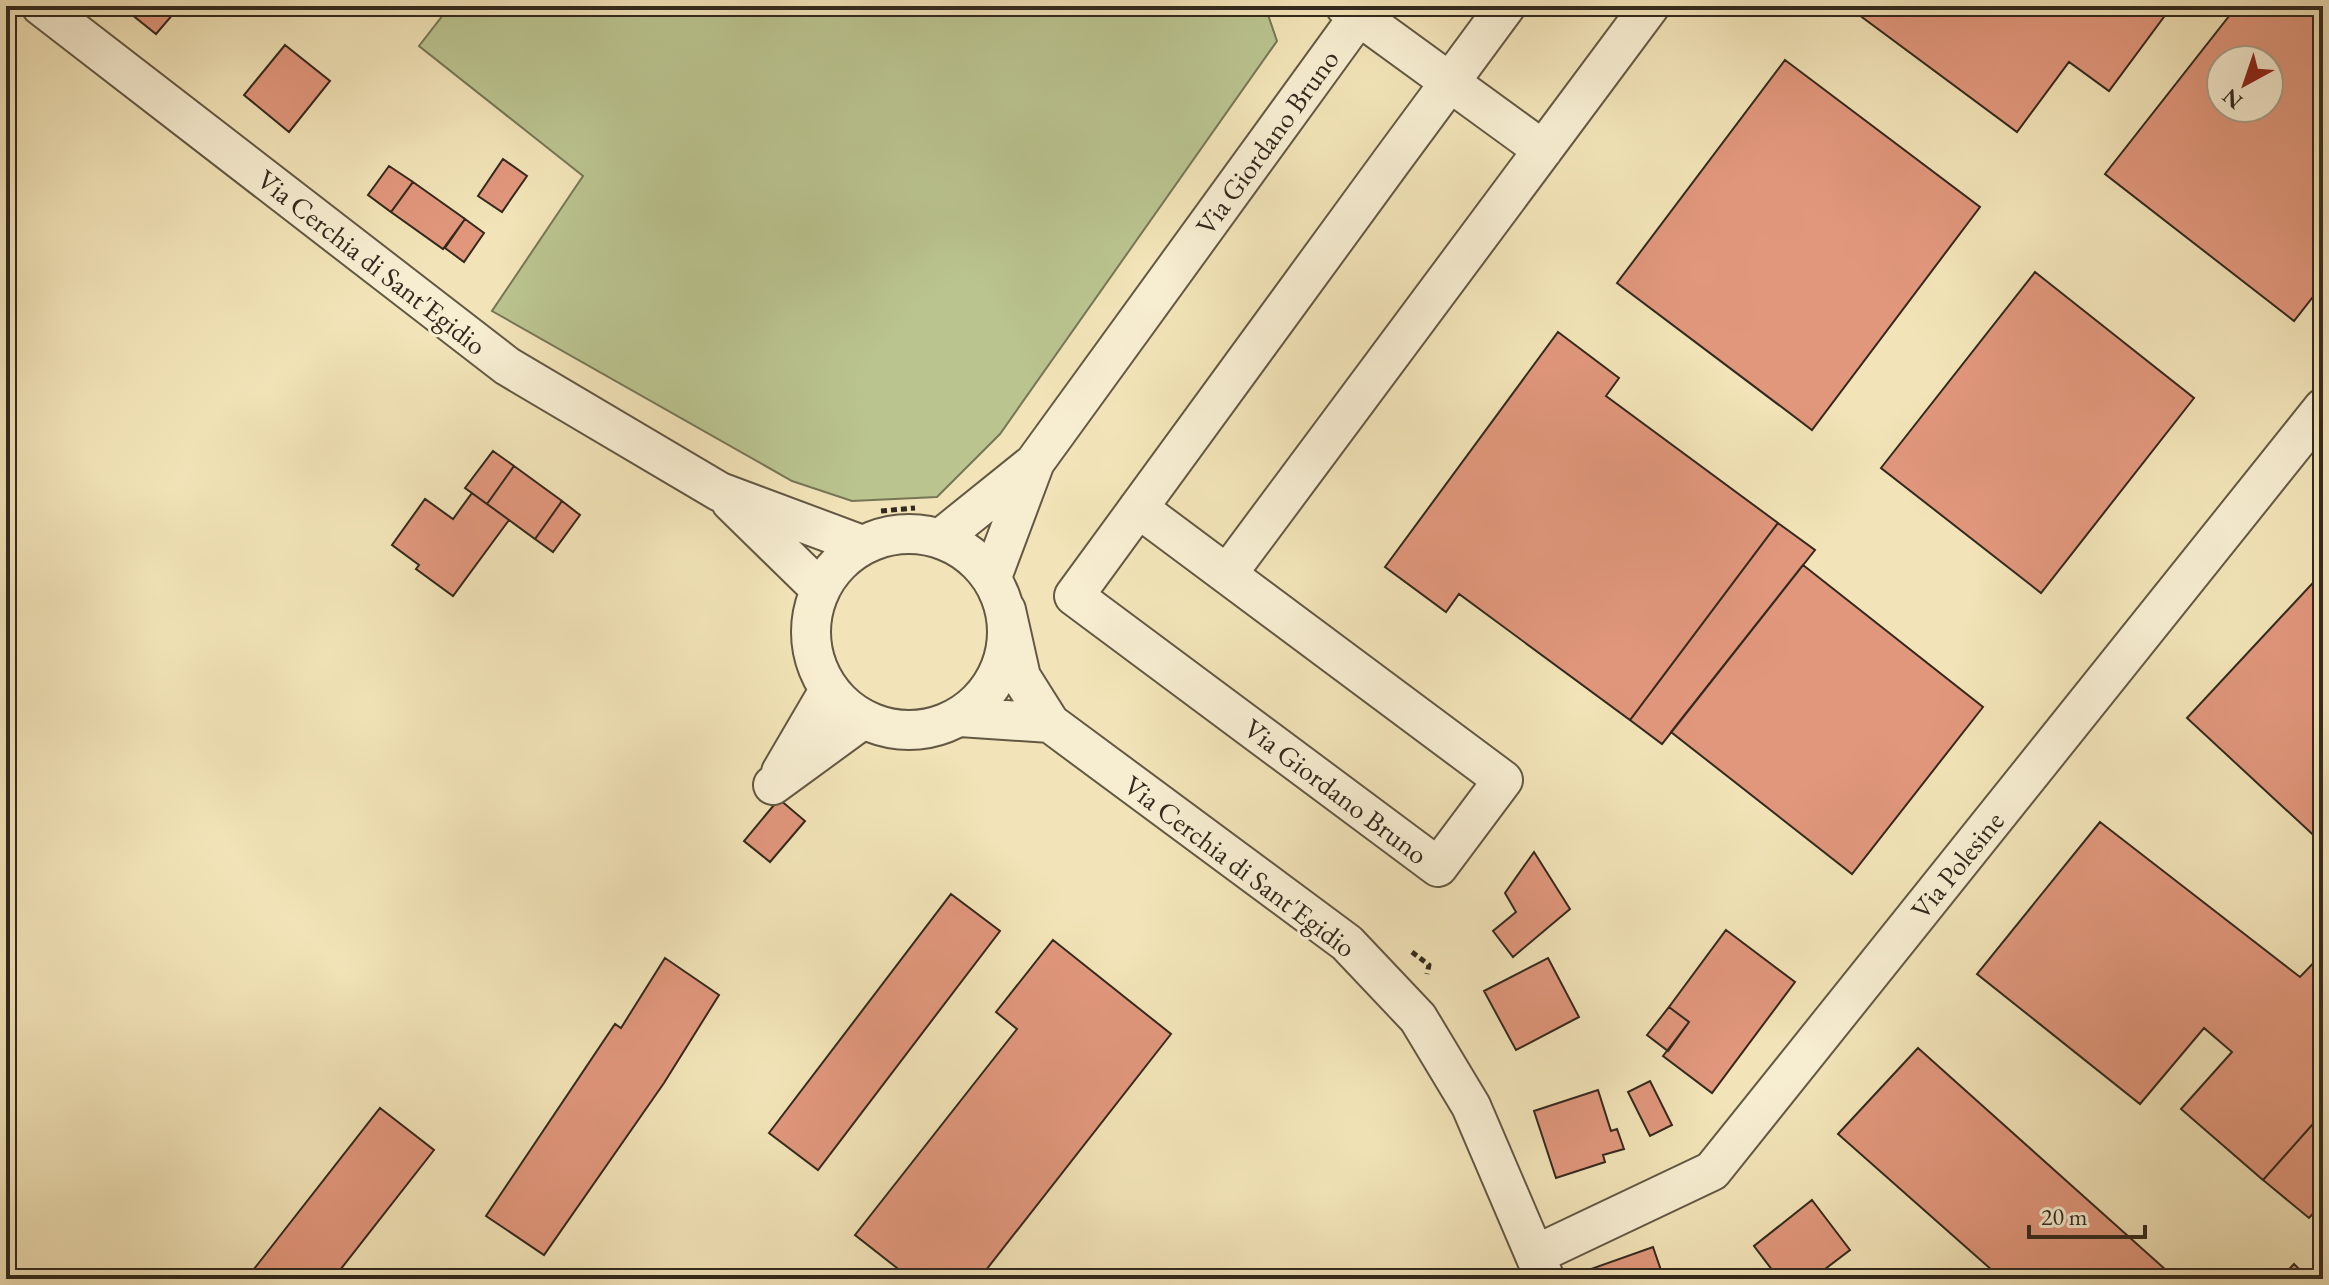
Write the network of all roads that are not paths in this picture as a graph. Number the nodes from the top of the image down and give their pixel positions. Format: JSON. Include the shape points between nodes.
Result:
{"nodes":[{"id":1,"x":41,"y":6,"type":"edge"},
{"id":2,"x":1506,"y":6,"type":"edge"},
{"id":3,"x":1650,"y":6,"type":"edge"},
{"id":4,"x":1357,"y":9,"type":"edge"},
{"id":5,"x":1450,"y":82,"type":"junction"},
{"id":6,"x":1543,"y":150,"type":"junction"},
{"id":7,"x":2323,"y":408,"type":"edge"},
{"id":8,"x":1035,"y":462,"type":"junction"},
{"id":9,"x":720,"y":492,"type":"junction"},
{"id":10,"x":1138,"y":508,"type":"junction"},
{"id":11,"x":941,"y":538,"type":"junction"},
{"id":12,"x":862,"y":545,"type":"junction"},
{"id":13,"x":1228,"y":573,"type":"junction"},
{"id":14,"x":820,"y":589,"type":"junction"},
{"id":15,"x":999,"y":593,"type":"junction"},
{"id":16,"x":829,"y":690,"type":"junction"},
{"id":17,"x":960,"y":717,"type":"junction"},
{"id":18,"x":862,"y":720,"type":"junction"},
{"id":19,"x":1050,"y":723,"type":"junction"},
{"id":20,"x":1541,"y":1266,"type":"edge"}],
"edges":[{"from":1,"to":9,"type":"street","name":"Via Cerchia di Sant'Egidio","via":[[507,366]]},
{"from":2,"to":5,"type":"street","name":"Via Giordano Bruno"},
{"from":3,"to":6,"type":"street"},
{"from":4,"to":5,"type":"street","name":"Via Giordano Bruno"},
{"from":4,"to":8,"type":"street","name":"Via Giordano Bruno"},
{"from":5,"to":6,"type":"street","name":"Via Giordano Bruno"},
{"from":5,"to":10,"type":"street","name":"Via Giordano Bruno"},
{"from":6,"to":13,"type":"street"},
{"from":7,"to":20,"type":"street","name":"Via Polesine","via":[[1712,1171]]},
{"from":8,"to":11,"type":"street","name":"Via Giordano Bruno"},
{"from":8,"to":15,"type":"street","name":"Via Giordano Bruno"},
{"from":9,"to":12,"type":"street","name":"Via Cerchia di Sant'Egidio"},
{"from":9,"to":14,"type":"street","name":"Via Cerchia di Sant'Egidio"},
{"from":10,"to":13,"type":"street","name":"Via Giordano Bruno"},
{"from":10,"to":13,"type":"street","name":"Via Giordano Bruno","via":[[1074,596],[1438,867],[1503,780]]},
{"from":11,"to":12,"type":"street","via":[[887,535]]},
{"from":11,"to":15,"type":"street","via":[[969,554]]},
{"from":12,"to":14,"type":"street","via":[[837,563]]},
{"from":14,"to":16,"type":"street","via":[[810,641]]},
{"from":15,"to":17,"type":"street","via":[[1008,641],[1000,671],[984,698]]},
{"from":15,"to":19,"type":"street","name":"Via Cerchia di Sant'Egidio","via":[[1021,677]]},
{"from":16,"to":18,"type":"street"},
{"from":16,"to":18,"type":"street","via":[[773,785]]},
{"from":17,"to":18,"type":"street","via":[[928,730],[895,730]]},
{"from":17,"to":19,"type":"street"},
{"from":19,"to":20,"type":"street","name":"Via Cerchia di Sant'Egidio","via":[[1347,943],[1418,1018],[1471,1106]]}]}
